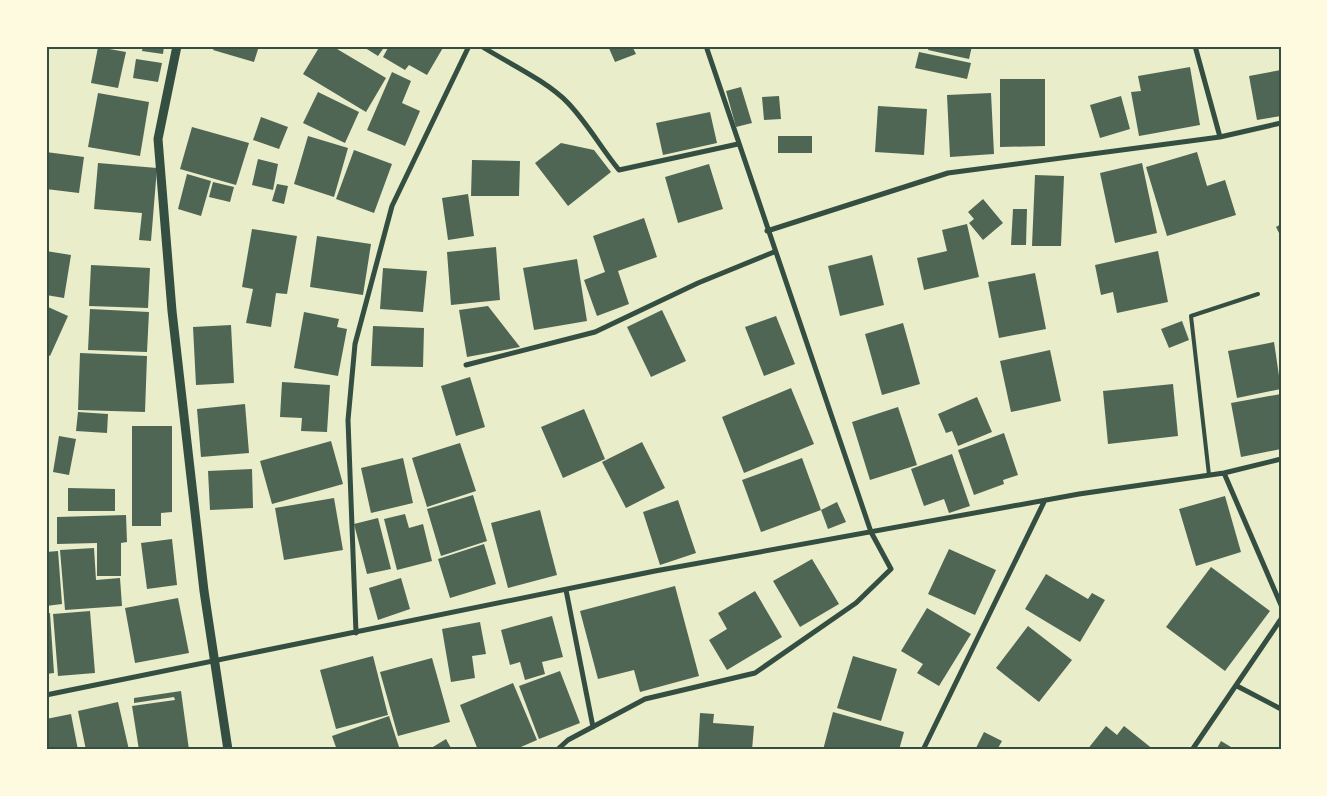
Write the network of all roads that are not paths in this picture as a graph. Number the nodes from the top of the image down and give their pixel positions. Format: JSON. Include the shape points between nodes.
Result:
{"nodes":[{"id":1,"x":177,"y":46,"type":"edge"},
{"id":2,"x":469,"y":46,"type":"edge"},
{"id":3,"x":482,"y":46,"type":"edge"},
{"id":4,"x":706,"y":46,"type":"edge"},
{"id":5,"x":1195,"y":46,"type":"edge"},
{"id":6,"x":1281,"y":122,"type":"edge"},
{"id":7,"x":1220,"y":137,"type":"junction"},
{"id":8,"x":738,"y":144,"type":"junction"},
{"id":9,"x":767,"y":231,"type":"junction"},
{"id":10,"x":774,"y":252,"type":"junction"},
{"id":11,"x":1258,"y":294,"type":"dead end"},
{"id":12,"x":466,"y":365,"type":"dead end"},
{"id":13,"x":1281,"y":459,"type":"edge"},
{"id":14,"x":1224,"y":473,"type":"junction"},
{"id":15,"x":1210,"y":475,"type":"junction"},
{"id":16,"x":1045,"y":500,"type":"junction"},
{"id":17,"x":871,"y":532,"type":"junction"},
{"id":18,"x":566,"y":590,"type":"junction"},
{"id":19,"x":1281,"y":604,"type":"edge"},
{"id":20,"x":1281,"y":619,"type":"edge"},
{"id":21,"x":356,"y":633,"type":"junction"},
{"id":22,"x":215,"y":661,"type":"junction"},
{"id":23,"x":1237,"y":686,"type":"junction"},
{"id":24,"x":46,"y":694,"type":"edge"},
{"id":25,"x":1281,"y":709,"type":"edge"},
{"id":26,"x":593,"y":727,"type":"junction"},
{"id":27,"x":228,"y":750,"type":"edge"},
{"id":28,"x":557,"y":750,"type":"edge"},
{"id":29,"x":923,"y":750,"type":"edge"},
{"id":30,"x":1192,"y":750,"type":"edge"}],
"edges":[{"from":1,"to":22,"type":"street","via":[[158,139],[172,311]]},
{"from":2,"to":21,"type":"street","via":[[392,206],[355,344],[348,420]]},
{"from":3,"to":8,"type":"street","via":[[567,101],[600,140],[619,170]]},
{"from":4,"to":8,"type":"street"},
{"from":5,"to":7,"type":"street"},
{"from":6,"to":7,"type":"street"},
{"from":7,"to":9,"type":"street","via":[[948,174]]},
{"from":8,"to":9,"type":"street"},
{"from":9,"to":10,"type":"street"},
{"from":10,"to":12,"type":"street","via":[[698,282],[595,332]]},
{"from":10,"to":17,"type":"street"},
{"from":11,"to":15,"type":"lane","via":[[1191,316]]},
{"from":13,"to":14,"type":"street"},
{"from":14,"to":15,"type":"street"},
{"from":14,"to":19,"type":"street"},
{"from":15,"to":16,"type":"street"},
{"from":16,"to":17,"type":"street"},
{"from":16,"to":29,"type":"street"},
{"from":17,"to":18,"type":"street"},
{"from":17,"to":26,"type":"street","via":[[891,569],[856,603],[797,645],[755,673],[645,699]]},
{"from":18,"to":21,"type":"street"},
{"from":18,"to":26,"type":"street"},
{"from":20,"to":23,"type":"street"},
{"from":21,"to":22,"type":"street"},
{"from":22,"to":24,"type":"street"},
{"from":22,"to":27,"type":"street"},
{"from":23,"to":25,"type":"street"},
{"from":23,"to":30,"type":"street"},
{"from":26,"to":28,"type":"street","via":[[568,740]]}]}
